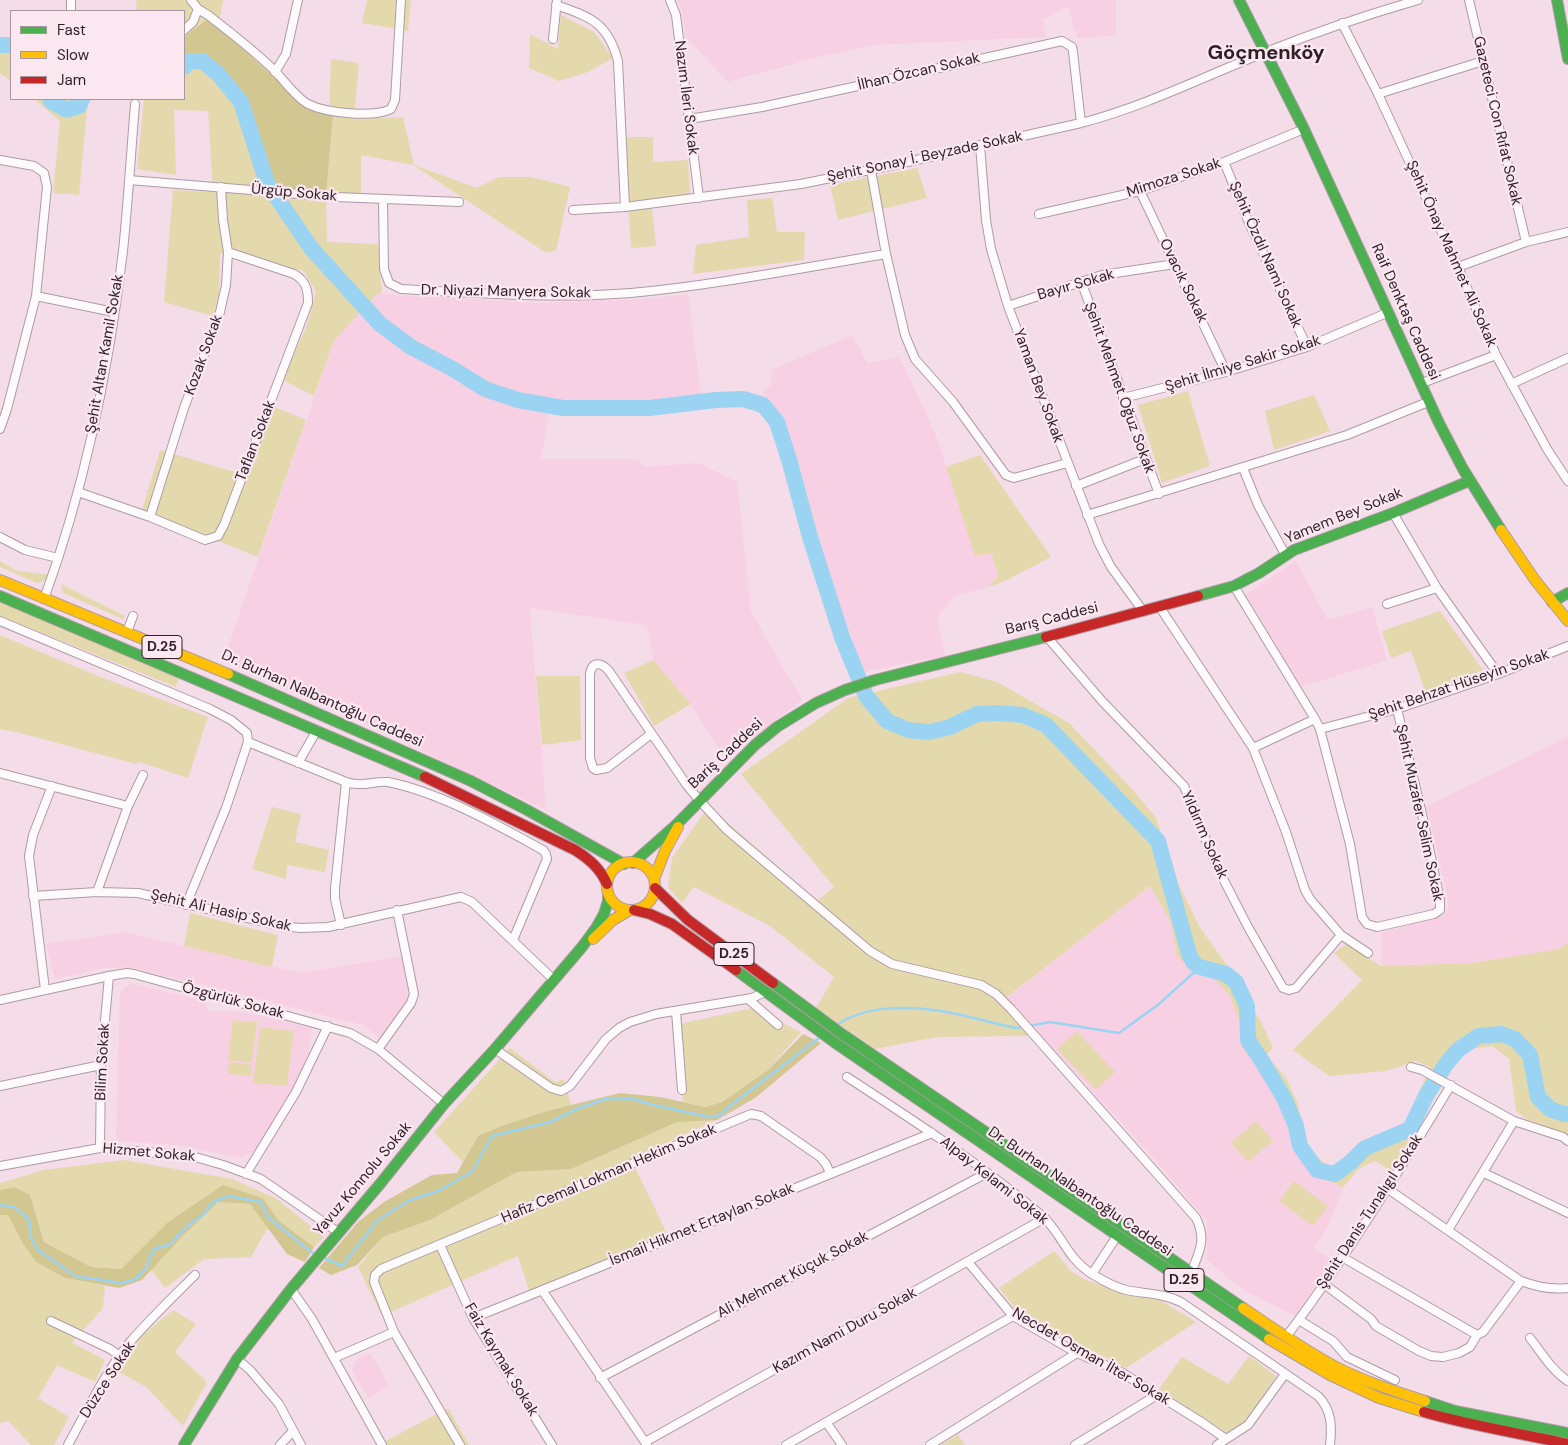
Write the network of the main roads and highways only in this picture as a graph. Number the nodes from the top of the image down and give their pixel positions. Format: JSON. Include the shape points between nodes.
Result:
{"nodes":[{"id":1,"x":1239,"y":0,"type":"edge"},
{"id":2,"x":1557,"y":0,"type":"edge"},
{"id":3,"x":1565,"y":26,"type":"edge"},
{"id":4,"x":1568,"y":59,"type":"edge"},
{"id":5,"x":1469,"y":481,"type":"junction"},
{"id":6,"x":0,"y":580,"type":"edge"},
{"id":7,"x":1234,"y":586,"type":"joint"},
{"id":8,"x":1568,"y":593,"type":"edge"},
{"id":9,"x":0,"y":596,"type":"edge"},
{"id":10,"x":1552,"y":602,"type":"junction"},
{"id":11,"x":1568,"y":621,"type":"edge"},
{"id":12,"x":876,"y":679,"type":"joint"},
{"id":13,"x":683,"y":819,"type":"junction"},
{"id":14,"x":628,"y":863,"type":"junction"},
{"id":15,"x":654,"y":884,"type":"junction"},
{"id":16,"x":608,"y":889,"type":"junction"},
{"id":17,"x":632,"y":910,"type":"junction"},
{"id":18,"x":582,"y":947,"type":"junction"},
{"id":19,"x":1568,"y":1430,"type":"edge"},
{"id":20,"x":1534,"y":1440,"type":"edge"},
{"id":21,"x":1568,"y":1444,"type":"edge"},
{"id":22,"x":184,"y":1445,"type":"edge"}],
"edges":[{"from":1,"to":5,"type":"main road","name":"Raif Denktaş Caddesi","via":[[1304,129],[1428,402]]},
{"from":2,"to":3,"type":"main road"},
{"from":3,"to":4,"type":"main road"},
{"from":5,"to":7,"type":"main road","name":"Yamem Bey Sokak","via":[[1294,550]]},
{"from":5,"to":10,"type":"main road","name":"Raif Denktaş Caddesi","via":[[1513,550]]},
{"from":6,"to":14,"type":"main road","name":"Dr. Burhan Nalbantoğlu Caddesi","number":"D.25","via":[[471,781]]},
{"from":7,"to":12,"type":"main road","name":"Barış Caddesi"},
{"from":8,"to":10,"type":"main road"},
{"from":9,"to":16,"type":"main road","name":"Dr. Burhan Nalbantoğlu Caddesi","number":"D.25","via":[[466,796],[575,850],[599,869]]},
{"from":10,"to":11,"type":"main road","name":"Raif Denktaş Caddesi"},
{"from":12,"to":13,"type":"main road","name":"Bariş Caddesi","via":[[844,689],[770,732],[738,760]]},
{"from":13,"to":14,"type":"main road","name":"Bariş Caddesi","via":[[652,848]]},
{"from":13,"to":15,"type":"main road","name":"Bariş Caddesi","via":[[665,850]]},
{"from":14,"to":15,"type":"main road","number":"D.25","via":[[646,868]]},
{"from":14,"to":16,"type":"main road","via":[[612,871]]},
{"from":15,"to":17,"type":"main road","via":[[653,896],[648,902]]},
{"from":15,"to":19,"type":"main road","name":"Dr. Burhan Nalbantoğlu Caddesi","number":"D.25","via":[[688,920],[842,1034],[1286,1337],[1335,1366],[1382,1387],[1455,1411]]},
{"from":16,"to":17,"type":"main road","number":"D.25","via":[[616,905]]},
{"from":16,"to":18,"type":"main road","name":"Yavuz Konnolu Sokak","via":[[604,914]]},
{"from":17,"to":18,"type":"main road","name":"Yavuz Konnolu Sokak","via":[[613,920]]},
{"from":17,"to":20,"type":"main road","name":"Dr. Burhan Nalbantoğlu Caddesi","number":"D.25","via":[[672,924],[834,1042],[1284,1348],[1379,1398]]},
{"from":18,"to":22,"type":"main road","name":"Yavuz Konnolu Sokak","via":[[444,1104],[291,1290],[237,1359]]},
{"from":20,"to":21,"type":"main road","name":"Dr. Burhan Nalbantoğlu Caddesi","number":"D.25"}]}
